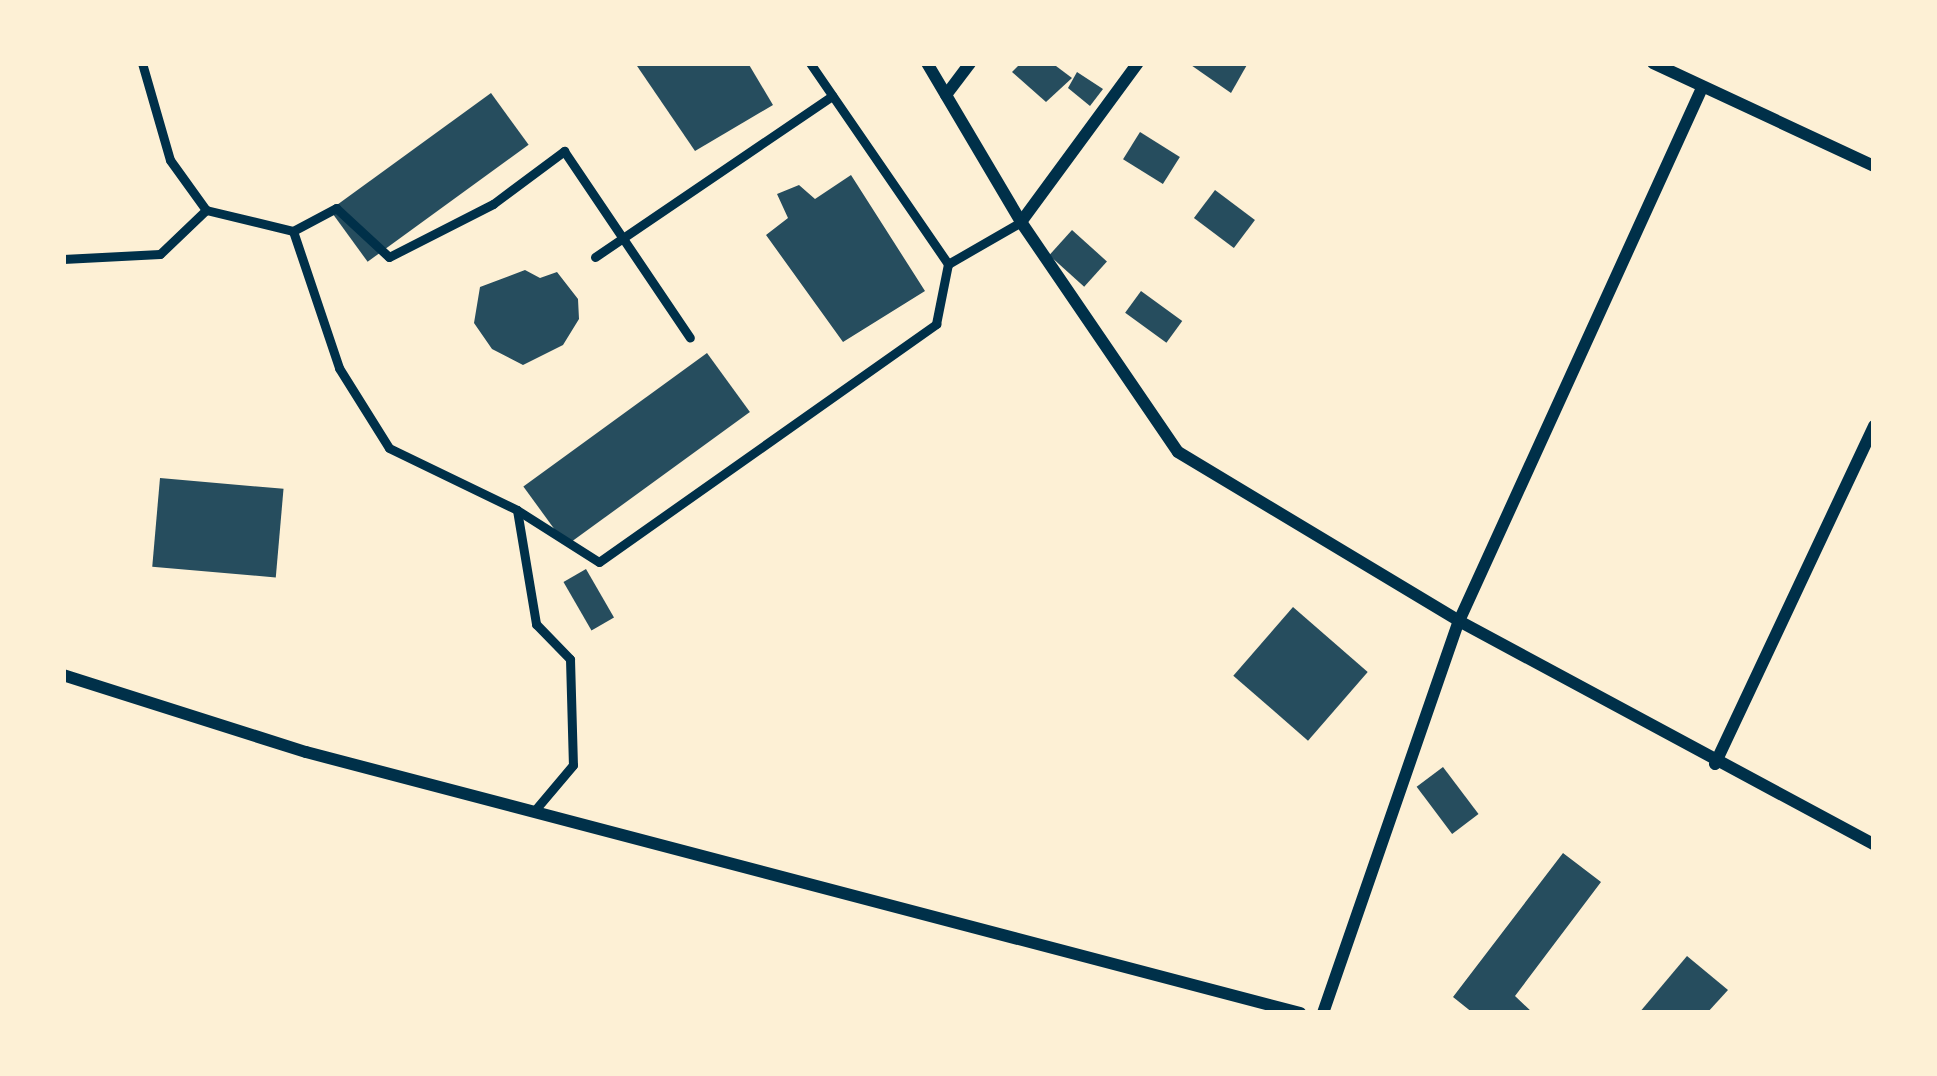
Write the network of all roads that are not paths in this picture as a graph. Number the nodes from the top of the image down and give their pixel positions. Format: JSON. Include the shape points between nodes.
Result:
{"nodes":[{"id":1,"x":142,"y":63,"type":"edge"},
{"id":2,"x":810,"y":63,"type":"edge"},
{"id":3,"x":927,"y":63,"type":"edge"},
{"id":4,"x":970,"y":63,"type":"edge"},
{"id":5,"x":1138,"y":63,"type":"edge"},
{"id":6,"x":1654,"y":63,"type":"edge"},
{"id":7,"x":1702,"y":88,"type":"junction"},
{"id":8,"x":946,"y":95,"type":"junction"},
{"id":9,"x":832,"y":96,"type":"junction"},
{"id":10,"x":1874,"y":166,"type":"edge"},
{"id":11,"x":206,"y":210,"type":"junction"},
{"id":12,"x":1021,"y":222,"type":"junction"},
{"id":13,"x":293,"y":231,"type":"junction"},
{"id":14,"x":624,"y":238,"type":"junction"},
{"id":15,"x":596,"y":257,"type":"dead end"},
{"id":16,"x":63,"y":259,"type":"edge"},
{"id":17,"x":948,"y":264,"type":"junction"},
{"id":18,"x":691,"y":338,"type":"dead end"},
{"id":19,"x":1874,"y":426,"type":"edge"},
{"id":20,"x":517,"y":510,"type":"junction"},
{"id":21,"x":1459,"y":622,"type":"junction"},
{"id":22,"x":63,"y":675,"type":"edge"},
{"id":23,"x":1715,"y":764,"type":"junction"},
{"id":24,"x":535,"y":810,"type":"junction"},
{"id":25,"x":1874,"y":844,"type":"edge"},
{"id":26,"x":1300,"y":1013,"type":"edge"},
{"id":27,"x":1323,"y":1013,"type":"edge"}],
"edges":[{"from":1,"to":11,"type":"lane","via":[[170,160]]},
{"from":2,"to":9,"type":"lane"},
{"from":3,"to":8,"type":"street"},
{"from":4,"to":8,"type":"street"},
{"from":5,"to":12,"type":"street"},
{"from":6,"to":7,"type":"street"},
{"from":7,"to":10,"type":"street"},
{"from":7,"to":21,"type":"street"},
{"from":8,"to":12,"type":"street"},
{"from":9,"to":14,"type":"lane"},
{"from":9,"to":17,"type":"lane"},
{"from":11,"to":13,"type":"lane"},
{"from":11,"to":16,"type":"lane","via":[[160,254]]},
{"from":12,"to":17,"type":"lane"},
{"from":12,"to":21,"type":"street","via":[[1178,452]]},
{"from":13,"to":14,"type":"lane","via":[[336,208],[389,257],[493,204],[564,151]]},
{"from":13,"to":20,"type":"lane","via":[[339,368],[389,448]]},
{"from":14,"to":15,"type":"lane"},
{"from":14,"to":18,"type":"lane"},
{"from":17,"to":20,"type":"lane","via":[[936,325],[598,562]]},
{"from":19,"to":23,"type":"street"},
{"from":20,"to":24,"type":"lane","via":[[536,624],[570,659],[573,765]]},
{"from":21,"to":23,"type":"street"},
{"from":21,"to":27,"type":"street"},
{"from":22,"to":24,"type":"street","via":[[306,752]]},
{"from":23,"to":25,"type":"street"},
{"from":24,"to":26,"type":"street"}]}
